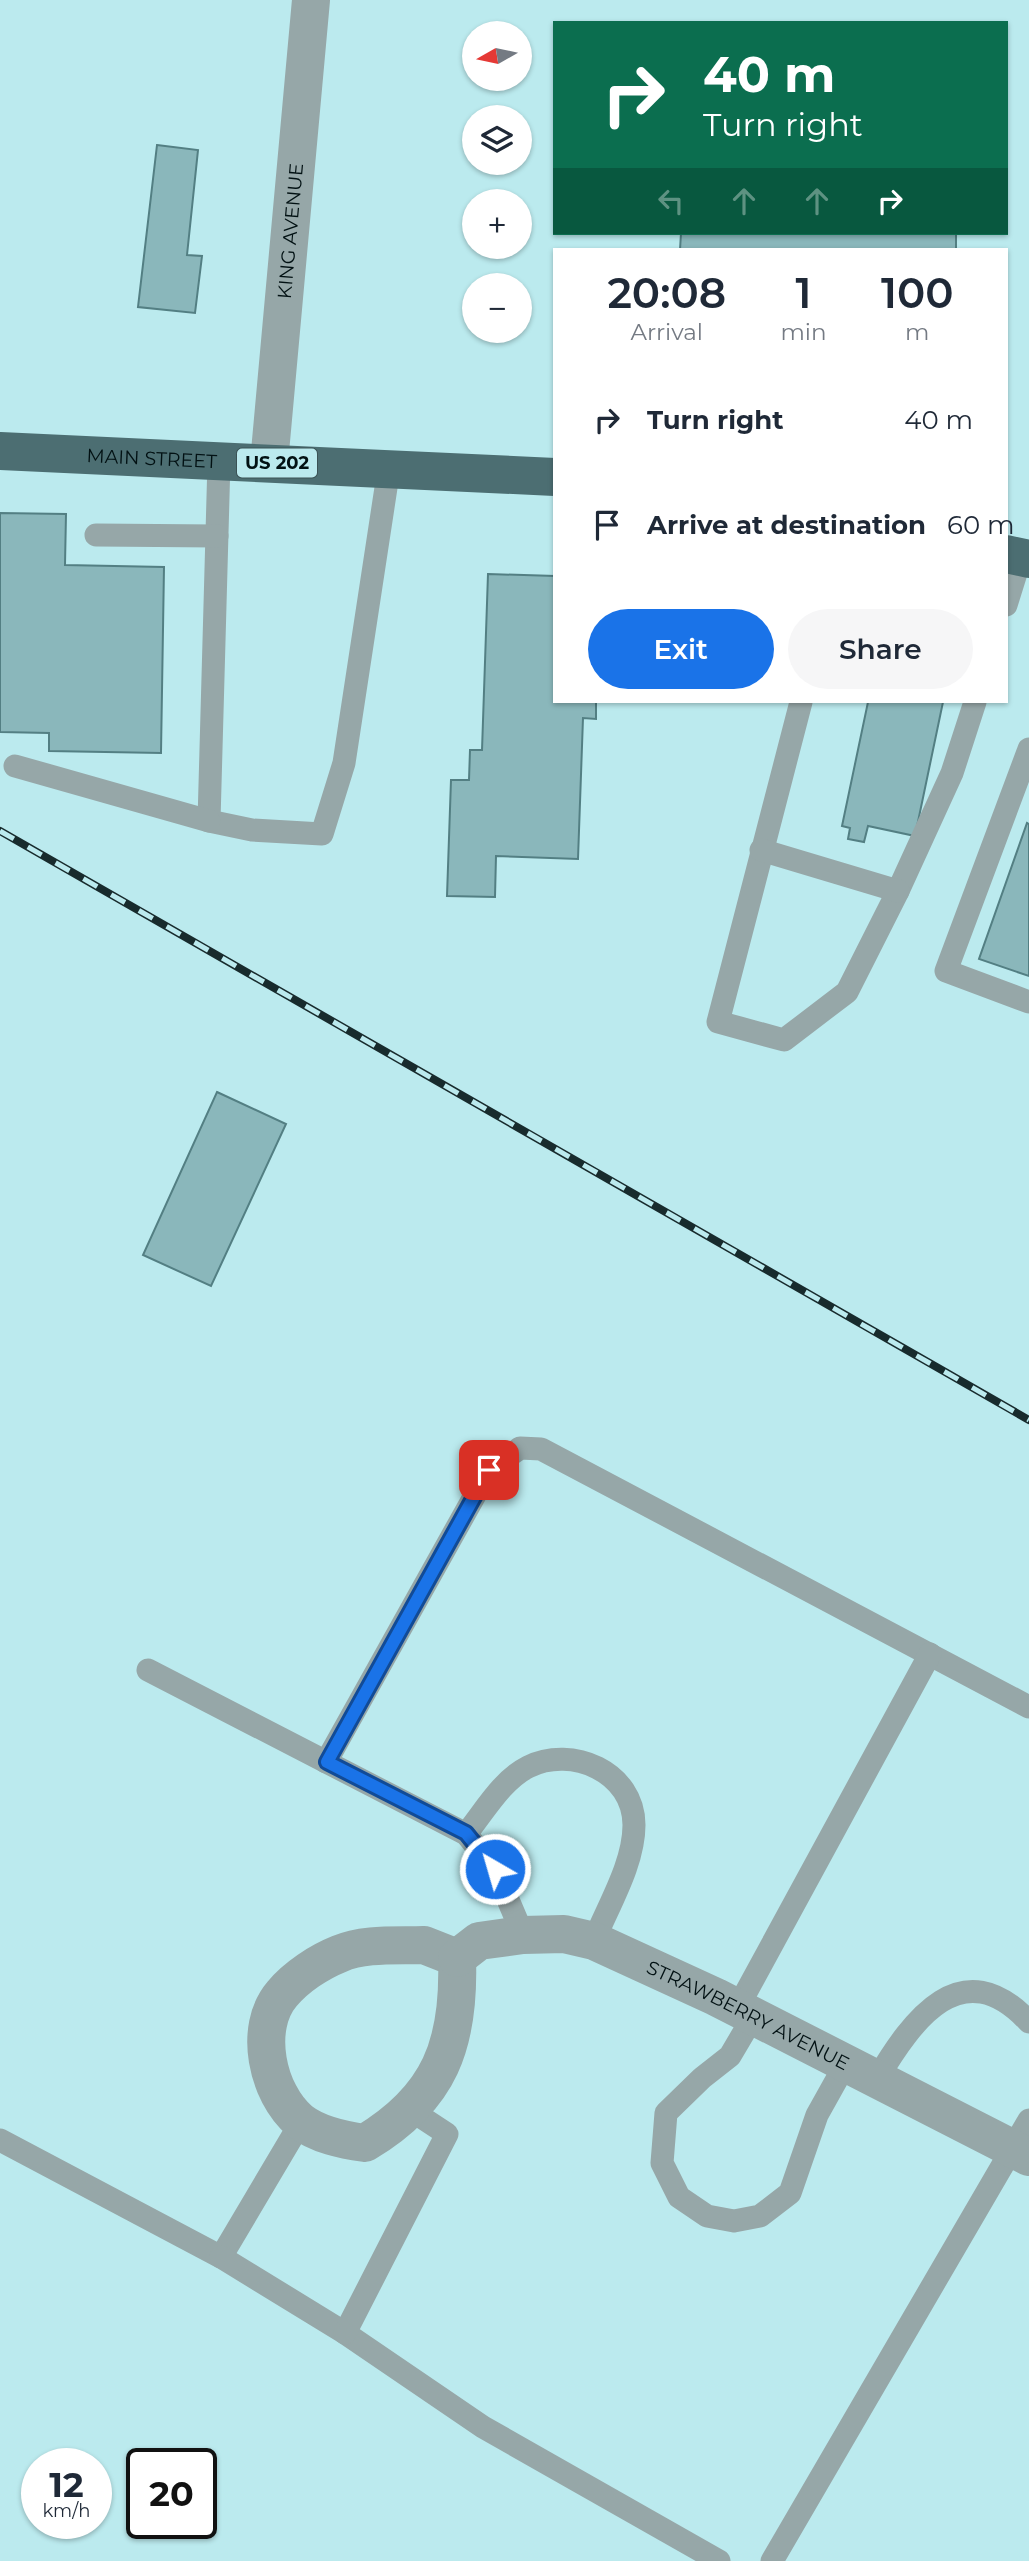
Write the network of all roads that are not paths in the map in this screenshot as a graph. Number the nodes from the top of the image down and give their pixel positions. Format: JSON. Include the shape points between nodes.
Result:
{"nodes":[{"id":1,"x":311,"y":0,"type":"edge"},
{"id":2,"x":0,"y":451,"type":"edge"},
{"id":3,"x":219,"y":461,"type":"junction"},
{"id":4,"x":269,"y":463,"type":"junction"},
{"id":5,"x":389,"y":468,"type":"junction"},
{"id":6,"x":553,"y":477,"type":"edge"},
{"id":7,"x":96,"y":535,"type":"dead end"},
{"id":8,"x":217,"y":536,"type":"junction"},
{"id":9,"x":1019,"y":557,"type":"edge"},
{"id":10,"x":1008,"y":598,"type":"edge"},
{"id":11,"x":801,"y":703,"type":"edge"},
{"id":12,"x":975,"y":703,"type":"edge"},
{"id":13,"x":1029,"y":749,"type":"edge"},
{"id":14,"x":15,"y":766,"type":"dead end"},
{"id":15,"x":209,"y":821,"type":"junction"},
{"id":16,"x":761,"y":850,"type":"junction"},
{"id":17,"x":898,"y":891,"type":"junction"},
{"id":18,"x":1029,"y":1002,"type":"edge"},
{"id":19,"x":930,"y":1654,"type":"junction"},
{"id":20,"x":148,"y":1670,"type":"dead end"},
{"id":21,"x":1029,"y":1707,"type":"edge"},
{"id":22,"x":327,"y":1762,"type":"junction"},
{"id":23,"x":466,"y":1833,"type":"junction"},
{"id":24,"x":523,"y":1935,"type":"junction"},
{"id":25,"x":594,"y":1941,"type":"junction"},
{"id":26,"x":457,"y":1958,"type":"junction"},
{"id":27,"x":745,"y":2012,"type":"junction"},
{"id":28,"x":1029,"y":2022,"type":"edge"},
{"id":29,"x":862,"y":2071,"type":"junction"},
{"id":30,"x":412,"y":2111,"type":"junction"},
{"id":31,"x":301,"y":2122,"type":"junction"},
{"id":32,"x":0,"y":2140,"type":"edge"},
{"id":33,"x":1024,"y":2142,"type":"edge"},
{"id":34,"x":220,"y":2257,"type":"junction"},
{"id":35,"x":345,"y":2333,"type":"junction"},
{"id":36,"x":719,"y":2561,"type":"edge"},
{"id":37,"x":772,"y":2561,"type":"edge"}],
"edges":[{"from":1,"to":4,"type":"street","name":"KING AVENUE"},
{"from":2,"to":3,"type":"highway","name":"MAIN STREET","number":"US 202"},
{"from":3,"to":4,"type":"highway","name":"MAIN STREET","number":"US 202"},
{"from":3,"to":8,"type":"lane"},
{"from":4,"to":5,"type":"highway","name":"MAIN STREET","number":"US 202"},
{"from":5,"to":6,"type":"highway","name":"MAIN STREET","number":"US 202"},
{"from":5,"to":15,"type":"lane","via":[[344,763],[321,834],[252,830]]},
{"from":7,"to":8,"type":"lane"},
{"from":8,"to":15,"type":"lane"},
{"from":9,"to":10,"type":"lane"},
{"from":11,"to":16,"type":"lane"},
{"from":12,"to":17,"type":"lane","via":[[952,773]]},
{"from":13,"to":18,"type":"lane","via":[[946,971]]},
{"from":14,"to":15,"type":"lane"},
{"from":16,"to":17,"type":"lane"},
{"from":16,"to":17,"type":"lane","via":[[718,1022],[784,1040],[847,992]]},
{"from":19,"to":21,"type":"lane"},
{"from":19,"to":22,"type":"lane","via":[[541,1448],[520,1448],[489,1470]]},
{"from":19,"to":27,"type":"lane"},
{"from":20,"to":22,"type":"lane"},
{"from":22,"to":23,"type":"lane"},
{"from":23,"to":24,"type":"lane","via":[[495,1869]]},
{"from":23,"to":25,"type":"lane","via":[[498,1793],[526,1768],[552,1759],[580,1761],[608,1772],[626,1792],[634,1823],[631,1851]]},
{"from":24,"to":25,"type":"street","name":"STRAWBERRY AVENUE","via":[[564,1934]]},
{"from":24,"to":26,"type":"street","name":"STRAWBERRY AVENUE","via":[[479,1941]]},
{"from":25,"to":27,"type":"street","name":"STRAWBERRY AVENUE"},
{"from":26,"to":30,"type":"street","via":[[458,2002],[450,2041],[431,2084]]},
{"from":26,"to":31,"type":"street","via":[[424,1945],[371,1947],[341,1953],[316,1965],[282,1993],[269,2024],[267,2059],[273,2081]]},
{"from":27,"to":29,"type":"street","name":"STRAWBERRY AVENUE"},
{"from":27,"to":29,"type":"lane","via":[[730,2056],[666,2113],[662,2163],[679,2197],[707,2216],[734,2221],[760,2216],[790,2193],[817,2115]]},
{"from":28,"to":29,"type":"lane","via":[[1015,2007],[988,1993],[957,1993],[930,2007]]},
{"from":29,"to":33,"type":"street","name":"STRAWBERRY AVENUE"},
{"from":30,"to":31,"type":"street","via":[[365,2143],[337,2139]]},
{"from":30,"to":35,"type":"lane","via":[[447,2134]]},
{"from":31,"to":34,"type":"lane"},
{"from":32,"to":34,"type":"lane"},
{"from":33,"to":37,"type":"lane"},
{"from":34,"to":35,"type":"lane"},
{"from":35,"to":36,"type":"lane","via":[[483,2427]]}]}
